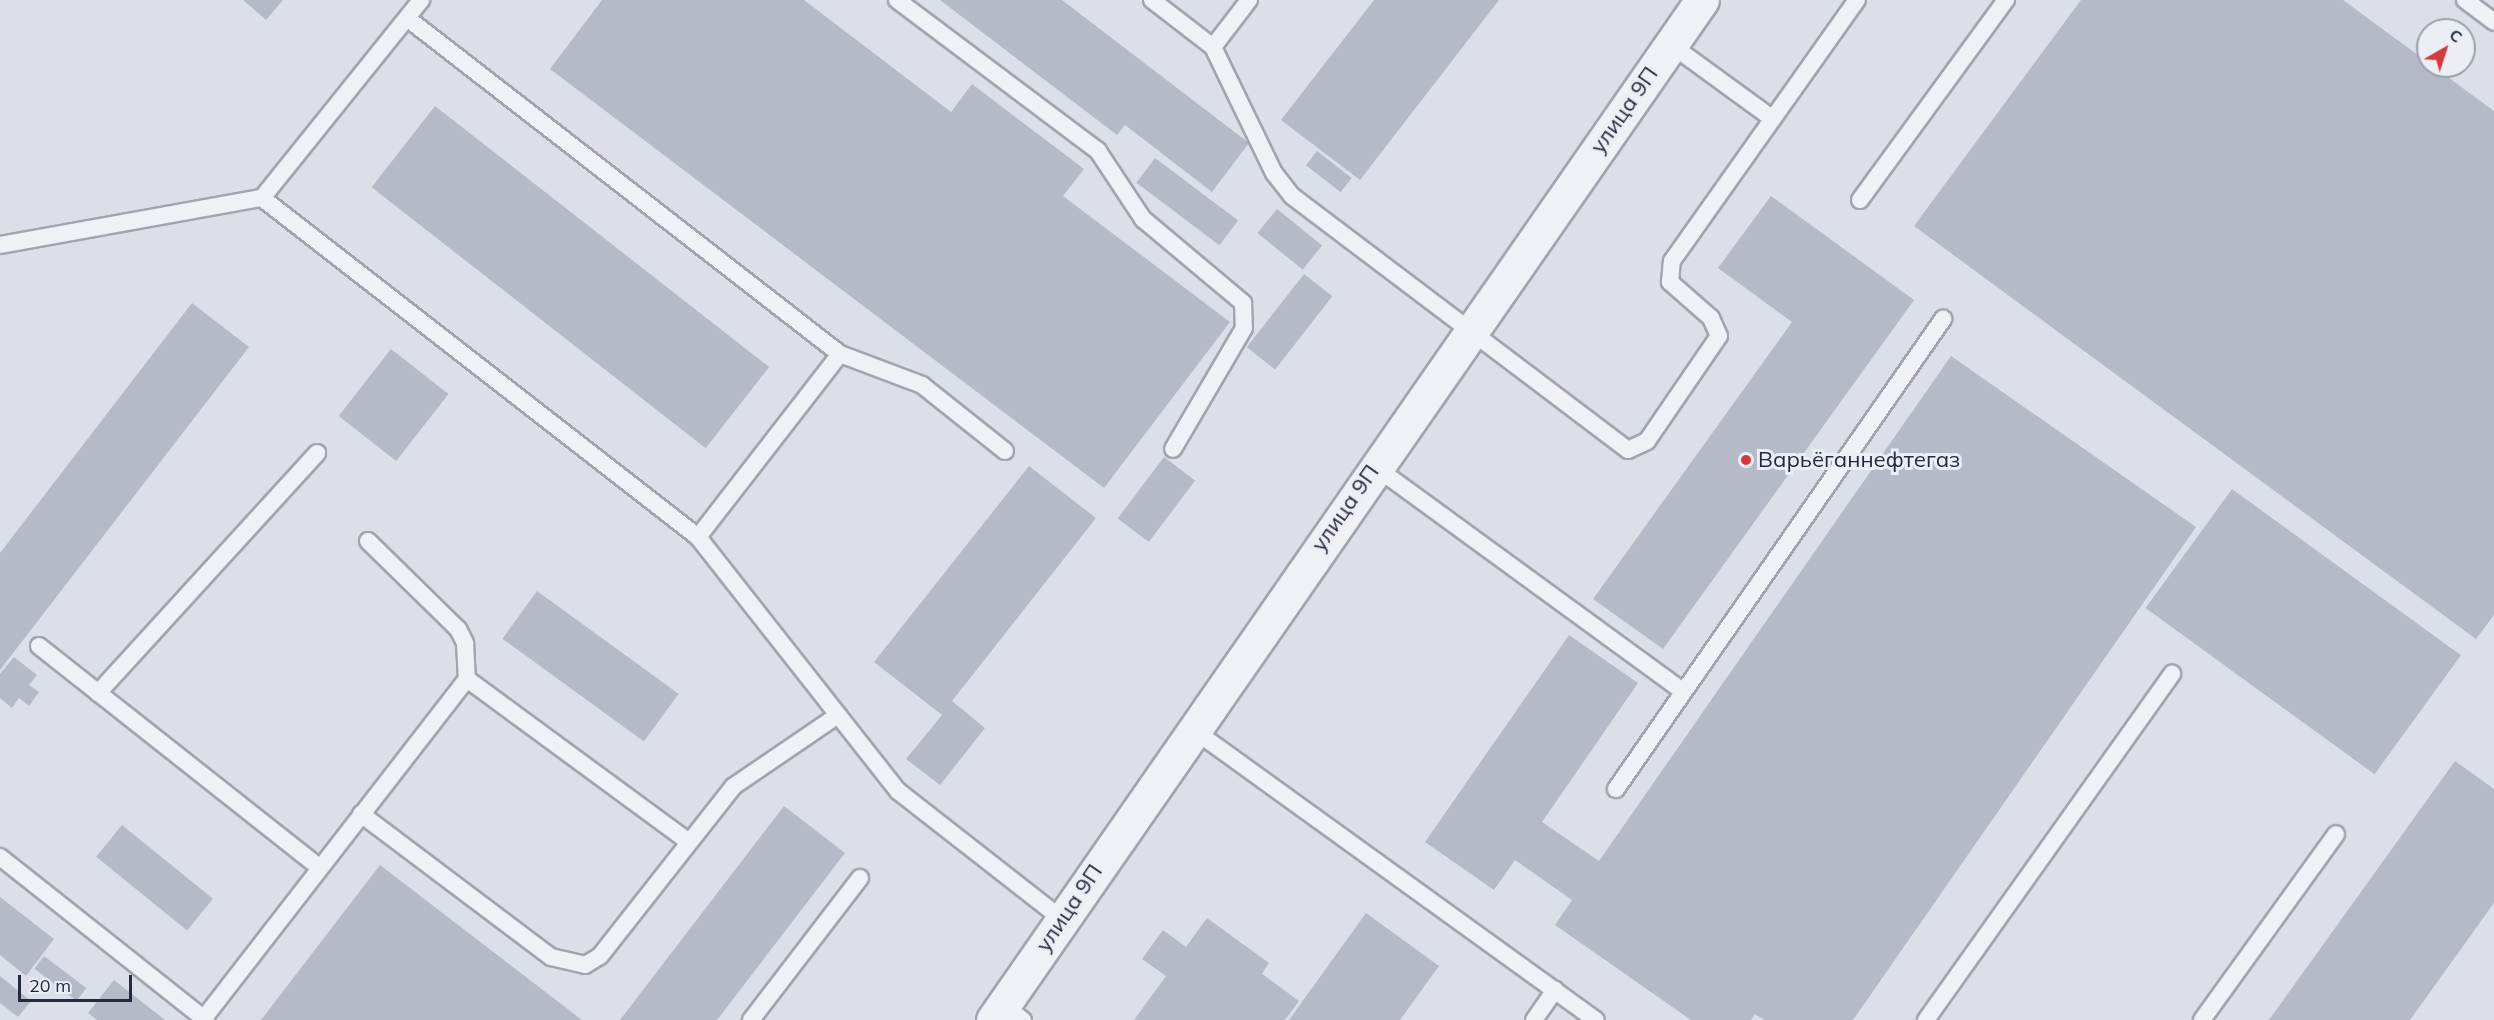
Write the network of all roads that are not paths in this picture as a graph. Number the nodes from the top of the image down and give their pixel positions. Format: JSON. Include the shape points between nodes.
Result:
{"nodes":[{"id":1,"x":422,"y":0,"type":"edge"},
{"id":2,"x":897,"y":0,"type":"edge"},
{"id":3,"x":1152,"y":0,"type":"edge"},
{"id":4,"x":1248,"y":0,"type":"edge"},
{"id":5,"x":1702,"y":0,"type":"edge"},
{"id":6,"x":1857,"y":0,"type":"edge"},
{"id":7,"x":2006,"y":0,"type":"edge"},
{"id":8,"x":2465,"y":0,"type":"edge"},
{"id":9,"x":407,"y":18,"type":"junction"},
{"id":10,"x":2494,"y":22,"type":"edge"},
{"id":11,"x":1670,"y":44,"type":"junction"},
{"id":12,"x":1213,"y":47,"type":"junction"},
{"id":13,"x":1773,"y":119,"type":"junction"},
{"id":14,"x":262,"y":198,"type":"junction"},
{"id":15,"x":1860,"y":200,"type":"dead end"},
{"id":16,"x":0,"y":245,"type":"edge"},
{"id":17,"x":1943,"y":319,"type":"dead end"},
{"id":18,"x":1467,"y":333,"type":"junction"},
{"id":19,"x":840,"y":354,"type":"junction"},
{"id":20,"x":1173,"y":449,"type":"dead end"},
{"id":21,"x":1005,"y":451,"type":"dead end"},
{"id":22,"x":316,"y":453,"type":"dead end"},
{"id":23,"x":1374,"y":466,"type":"junction"},
{"id":24,"x":698,"y":537,"type":"junction"},
{"id":25,"x":368,"y":541,"type":"dead end"},
{"id":26,"x":39,"y":646,"type":"dead end"},
{"id":27,"x":2172,"y":675,"type":"dead end"},
{"id":28,"x":467,"y":680,"type":"junction"},
{"id":29,"x":1683,"y":691,"type":"junction"},
{"id":30,"x":98,"y":693,"type":"junction"},
{"id":31,"x":838,"y":715,"type":"junction"},
{"id":32,"x":1191,"y":728,"type":"junction"},
{"id":33,"x":1616,"y":789,"type":"dead end"},
{"id":34,"x":361,"y":814,"type":"junction"},
{"id":35,"x":2336,"y":834,"type":"dead end"},
{"id":36,"x":689,"y":842,"type":"junction"},
{"id":37,"x":0,"y":856,"type":"edge"},
{"id":38,"x":320,"y":868,"type":"junction"},
{"id":39,"x":860,"y":878,"type":"dead end"},
{"id":40,"x":1062,"y":919,"type":"junction"},
{"id":41,"x":1556,"y":990,"type":"junction"},
{"id":42,"x":1006,"y":1015,"type":"edge"},
{"id":43,"x":205,"y":1019,"type":"edge"},
{"id":44,"x":751,"y":1020,"type":"edge"},
{"id":45,"x":1534,"y":1020,"type":"edge"},
{"id":46,"x":1596,"y":1020,"type":"edge"},
{"id":47,"x":1926,"y":1020,"type":"edge"},
{"id":48,"x":2202,"y":1020,"type":"edge"}],
"edges":[{"from":1,"to":9,"type":"lane"},
{"from":2,"to":20,"type":"lane","via":[[1098,151],[1143,219],[1243,303],[1244,328]]},
{"from":3,"to":12,"type":"lane"},
{"from":4,"to":12,"type":"lane"},
{"from":5,"to":11,"type":"street","name":"улица 9П"},
{"from":6,"to":13,"type":"lane"},
{"from":7,"to":15,"type":"lane"},
{"from":8,"to":10,"type":"lane"},
{"from":9,"to":14,"type":"lane"},
{"from":9,"to":19,"type":"lane"},
{"from":11,"to":13,"type":"lane"},
{"from":11,"to":18,"type":"street","name":"улица 9П"},
{"from":12,"to":18,"type":"lane","via":[[1274,173],[1292,196]]},
{"from":13,"to":18,"type":"lane","via":[[1672,261],[1670,282],[1711,318],[1719,336],[1639,447],[1618,447]]},
{"from":14,"to":16,"type":"lane"},
{"from":14,"to":24,"type":"lane"},
{"from":17,"to":29,"type":"lane"},
{"from":18,"to":23,"type":"street","name":"улица 9П"},
{"from":19,"to":21,"type":"lane","via":[[922,384]]},
{"from":19,"to":24,"type":"lane"},
{"from":22,"to":30,"type":"lane"},
{"from":23,"to":29,"type":"lane"},
{"from":23,"to":32,"type":"street","name":"улица 9П"},
{"from":24,"to":31,"type":"lane"},
{"from":25,"to":28,"type":"lane","via":[[458,629],[465,643]]},
{"from":26,"to":30,"type":"lane"},
{"from":27,"to":47,"type":"lane"},
{"from":28,"to":34,"type":"lane"},
{"from":28,"to":36,"type":"lane"},
{"from":29,"to":33,"type":"lane"},
{"from":30,"to":38,"type":"lane"},
{"from":31,"to":36,"type":"lane","via":[[734,786]]},
{"from":31,"to":40,"type":"lane","via":[[898,791]]},
{"from":32,"to":40,"type":"street","name":"улица 9П"},
{"from":32,"to":41,"type":"lane"},
{"from":34,"to":36,"type":"lane","via":[[567,964],[585,965],[600,956]]},
{"from":34,"to":38,"type":"lane"},
{"from":35,"to":48,"type":"lane"},
{"from":37,"to":43,"type":"lane"},
{"from":38,"to":43,"type":"lane"},
{"from":39,"to":44,"type":"lane"},
{"from":40,"to":42,"type":"street","name":"улица 9П"},
{"from":41,"to":45,"type":"lane"},
{"from":41,"to":46,"type":"lane"}]}
